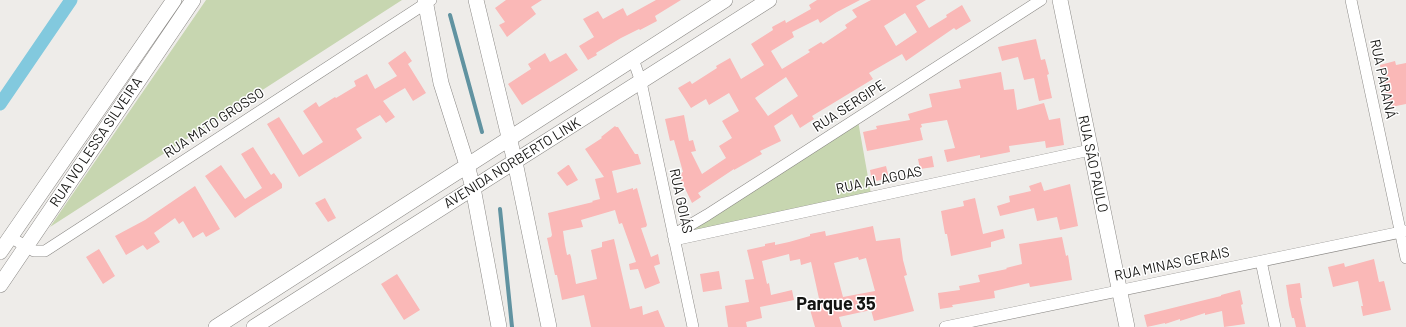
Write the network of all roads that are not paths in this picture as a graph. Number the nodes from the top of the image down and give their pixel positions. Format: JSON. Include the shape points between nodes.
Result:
{"nodes":[{"id":1,"x":174,"y":0,"type":"edge"},
{"id":2,"x":193,"y":0,"type":"edge"},
{"id":3,"x":476,"y":0,"type":"edge"},
{"id":4,"x":725,"y":0,"type":"edge"},
{"id":5,"x":769,"y":0,"type":"edge"},
{"id":6,"x":1041,"y":0,"type":"edge"},
{"id":7,"x":1060,"y":0,"type":"edge"},
{"id":8,"x":1351,"y":0,"type":"edge"},
{"id":9,"x":427,"y":1,"type":"edge"},
{"id":10,"x":633,"y":59,"type":"junction"},
{"id":11,"x":641,"y":82,"type":"junction"},
{"id":12,"x":509,"y":139,"type":"junction"},
{"id":13,"x":1090,"y":150,"type":"junction"},
{"id":14,"x":515,"y":162,"type":"junction"},
{"id":15,"x":467,"y":166,"type":"junction"},
{"id":16,"x":473,"y":188,"type":"junction"},
{"id":17,"x":1403,"y":232,"type":"edge"},
{"id":18,"x":10,"y":237,"type":"junction"},
{"id":19,"x":674,"y":237,"type":"junction"},
{"id":20,"x":25,"y":246,"type":"junction"},
{"id":21,"x":0,"y":252,"type":"edge"},
{"id":22,"x":1406,"y":258,"type":"edge"},
{"id":23,"x":1261,"y":261,"type":"junction"},
{"id":24,"x":1,"y":282,"type":"edge"},
{"id":25,"x":1120,"y":291,"type":"junction"},
{"id":26,"x":983,"y":323,"type":"edge"},
{"id":27,"x":216,"y":327,"type":"edge"},
{"id":28,"x":254,"y":327,"type":"edge"},
{"id":29,"x":499,"y":327,"type":"edge"},
{"id":30,"x":549,"y":327,"type":"edge"},
{"id":31,"x":693,"y":327,"type":"edge"},
{"id":32,"x":945,"y":327,"type":"edge"},
{"id":33,"x":1127,"y":327,"type":"edge"},
{"id":34,"x":1275,"y":327,"type":"edge"}],
"edges":[{"from":1,"to":18,"type":"street","name":"RUA IVO LESSA SILVEIRA"},
{"from":2,"to":20,"type":"street","name":"RUA IVO LESSA SILVEIRA"},
{"from":3,"to":12,"type":"street"},
{"from":4,"to":10,"type":"street","name":"AVENIDA NORBERTO LINK"},
{"from":5,"to":11,"type":"street","name":"AVENIDA NORBERTO LINK"},
{"from":6,"to":19,"type":"street","name":"RUA SERGIPE"},
{"from":7,"to":13,"type":"street","name":"RUA SÃO PAULO"},
{"from":8,"to":17,"type":"street","name":"RUA PARANÁ"},
{"from":9,"to":15,"type":"street","via":[[442,83]]},
{"from":9,"to":20,"type":"street","name":"RUA MATO GROSSO","via":[[44,251],[34,251]]},
{"from":10,"to":11,"type":"street","name":"RUA GOIÁS"},
{"from":10,"to":12,"type":"street","name":"AVENIDA NORBERTO LINK"},
{"from":11,"to":14,"type":"street","name":"AVENIDA NORBERTO LINK"},
{"from":11,"to":19,"type":"street","name":"RUA GOIÁS"},
{"from":12,"to":14,"type":"street"},
{"from":12,"to":15,"type":"street","name":"AVENIDA NORBERTO LINK"},
{"from":13,"to":19,"type":"street","name":"RUA ALAGOAS"},
{"from":13,"to":25,"type":"street","name":"RUA SÃO PAULO"},
{"from":14,"to":16,"type":"street","name":"AVENIDA NORBERTO LINK"},
{"from":14,"to":30,"type":"street"},
{"from":15,"to":16,"type":"street"},
{"from":15,"to":27,"type":"street","name":"AVENIDA NORBERTO LINK"},
{"from":16,"to":28,"type":"street","name":"AVENIDA NORBERTO LINK"},
{"from":16,"to":29,"type":"street"},
{"from":17,"to":22,"type":"street","name":"RUA PARANÁ"},
{"from":17,"to":23,"type":"street","name":"RUA MINAS GERAIS"},
{"from":18,"to":20,"type":"street","name":"RUA MATO GROSSO"},
{"from":18,"to":21,"type":"street","name":"RUA IVO LESSA SILVEIRA"},
{"from":19,"to":31,"type":"street","name":"RUA GOIÁS"},
{"from":20,"to":24,"type":"street","name":"RUA IVO LESSA SILVEIRA"},
{"from":23,"to":25,"type":"street","name":"RUA MINAS GERAIS"},
{"from":23,"to":34,"type":"street"},
{"from":25,"to":26,"type":"street","name":"RUA MINAS GERAIS"},
{"from":25,"to":33,"type":"street","name":"RUA SÃO PAULO"},
{"from":26,"to":32,"type":"street","name":"RUA MINAS GERAIS"}]}
